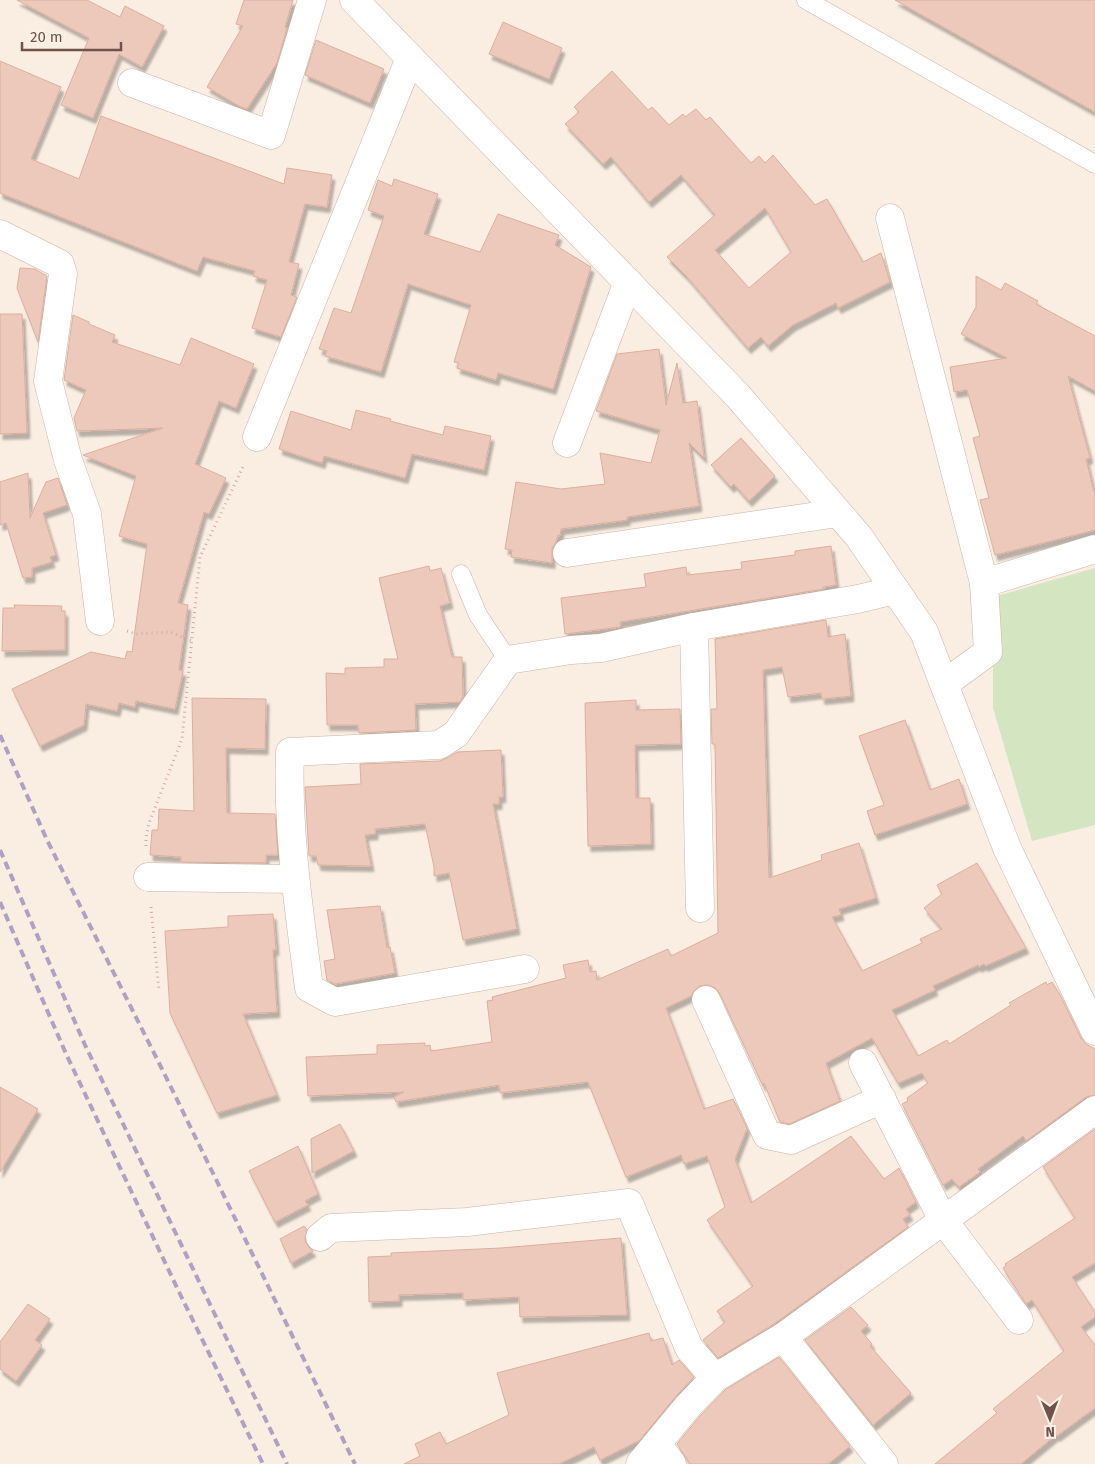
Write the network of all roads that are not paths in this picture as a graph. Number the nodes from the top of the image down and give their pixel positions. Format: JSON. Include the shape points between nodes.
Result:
{"nodes":[{"id":1,"x":312,"y":0,"type":"edge"},
{"id":2,"x":354,"y":0,"type":"edge"},
{"id":3,"x":806,"y":0,"type":"edge"},
{"id":4,"x":410,"y":58,"type":"junction"},
{"id":5,"x":132,"y":83,"type":"dead end"},
{"id":6,"x":1095,"y":164,"type":"edge"},
{"id":7,"x":890,"y":218,"type":"dead end"},
{"id":8,"x":0,"y":234,"type":"edge"},
{"id":9,"x":628,"y":282,"type":"junction"},
{"id":10,"x":257,"y":437,"type":"road end"},
{"id":11,"x":567,"y":443,"type":"dead end"},
{"id":12,"x":838,"y":513,"type":"junction"},
{"id":13,"x":1095,"y":549,"type":"edge"},
{"id":14,"x":567,"y":553,"type":"dead end"},
{"id":15,"x":461,"y":574,"type":"dead end"},
{"id":16,"x":984,"y":582,"type":"junction"},
{"id":17,"x":895,"y":590,"type":"junction"},
{"id":18,"x":100,"y":622,"type":"road end"},
{"id":19,"x":694,"y":627,"type":"junction"},
{"id":20,"x":508,"y":660,"type":"junction"},
{"id":21,"x":944,"y":684,"type":"junction"},
{"id":22,"x":148,"y":877,"type":"road end"},
{"id":23,"x":294,"y":879,"type":"junction"},
{"id":24,"x":700,"y":908,"type":"dead end"},
{"id":25,"x":525,"y":969,"type":"dead end"},
{"id":26,"x":706,"y":1000,"type":"dead end"},
{"id":27,"x":1095,"y":1031,"type":"edge"},
{"id":28,"x":863,"y":1063,"type":"dead end"},
{"id":29,"x":882,"y":1099,"type":"junction"},
{"id":30,"x":1095,"y":1110,"type":"edge"},
{"id":31,"x":944,"y":1220,"type":"junction"},
{"id":32,"x":320,"y":1237,"type":"dead end"},
{"id":33,"x":1019,"y":1320,"type":"dead end"},
{"id":34,"x":782,"y":1337,"type":"junction"},
{"id":35,"x":715,"y":1378,"type":"junction"},
{"id":36,"x":656,"y":1457,"type":"edge"},
{"id":37,"x":884,"y":1464,"type":"edge"}],
"edges":[{"from":1,"to":5,"type":"street","via":[[271,135]]},
{"from":2,"to":4,"type":"street"},
{"from":3,"to":6,"type":"lane"},
{"from":4,"to":9,"type":"street"},
{"from":4,"to":10,"type":"street"},
{"from":7,"to":16,"type":"street"},
{"from":8,"to":18,"type":"street","via":[[60,264],[63,274],[48,381],[68,460],[87,514]]},
{"from":9,"to":11,"type":"street"},
{"from":9,"to":12,"type":"street","via":[[738,396]]},
{"from":12,"to":14,"type":"street"},
{"from":12,"to":17,"type":"street","via":[[859,537]]},
{"from":13,"to":16,"type":"street"},
{"from":15,"to":20,"type":"lane","via":[[478,615]]},
{"from":16,"to":21,"type":"street","via":[[988,652]]},
{"from":17,"to":19,"type":"street"},
{"from":17,"to":21,"type":"street","via":[[924,632]]},
{"from":19,"to":20,"type":"street","via":[[601,648]]},
{"from":19,"to":24,"type":"street"},
{"from":20,"to":23,"type":"street","via":[[456,734],[439,745],[290,752]]},
{"from":21,"to":27,"type":"street","via":[[1007,848]]},
{"from":22,"to":23,"type":"street"},
{"from":23,"to":25,"type":"street","via":[[309,988],[335,1002]]},
{"from":26,"to":29,"type":"street","via":[[768,1135],[791,1140]]},
{"from":28,"to":29,"type":"street"},
{"from":29,"to":31,"type":"street"},
{"from":30,"to":31,"type":"street"},
{"from":31,"to":33,"type":"street"},
{"from":31,"to":34,"type":"street"},
{"from":32,"to":35,"type":"street","via":[[331,1228],[467,1222],[629,1203],[689,1348]]},
{"from":34,"to":35,"type":"street"},
{"from":34,"to":37,"type":"street"},
{"from":35,"to":36,"type":"street","via":[[688,1406]]}]}
